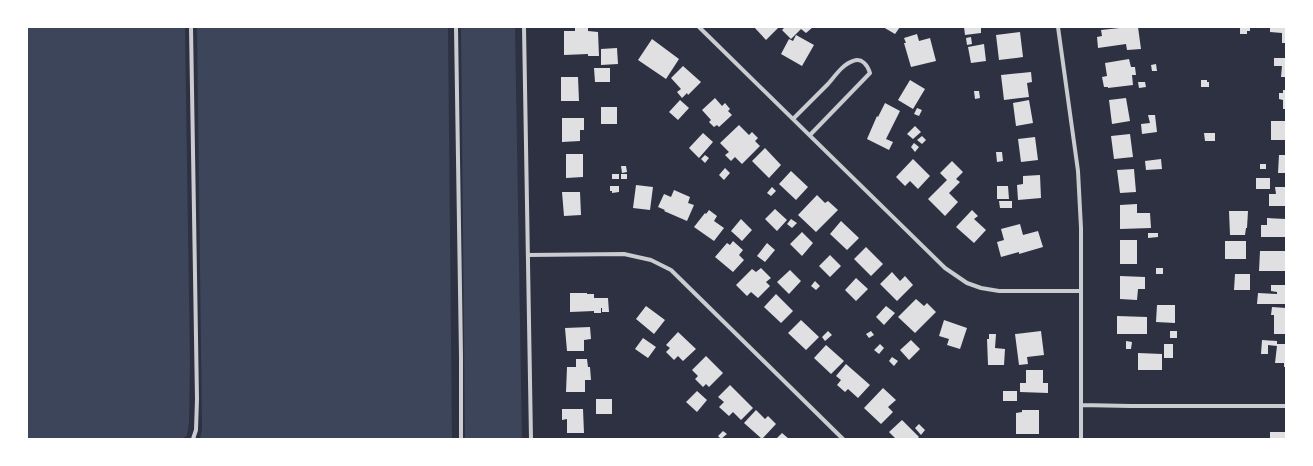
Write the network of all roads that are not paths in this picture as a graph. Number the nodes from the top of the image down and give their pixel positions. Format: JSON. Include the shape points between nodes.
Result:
{"nodes":[{"id":1,"x":191,"y":27,"type":"edge"},
{"id":2,"x":456,"y":27,"type":"edge"},
{"id":3,"x":524,"y":27,"type":"edge"},
{"id":4,"x":699,"y":27,"type":"edge"},
{"id":5,"x":1058,"y":27,"type":"edge"},
{"id":6,"x":793,"y":119,"type":"junction"},
{"id":7,"x":810,"y":135,"type":"junction"},
{"id":8,"x":528,"y":255,"type":"junction"},
{"id":9,"x":1081,"y":291,"type":"junction"},
{"id":10,"x":1081,"y":405,"type":"junction"},
{"id":11,"x":1286,"y":406,"type":"edge"},
{"id":12,"x":193,"y":439,"type":"edge"},
{"id":13,"x":461,"y":439,"type":"edge"},
{"id":14,"x":531,"y":439,"type":"edge"},
{"id":15,"x":843,"y":439,"type":"edge"},
{"id":16,"x":1081,"y":439,"type":"edge"}],
"edges":[{"from":1,"to":12,"type":"street","via":[[197,399],[196,430]]},
{"from":2,"to":13,"type":"street"},
{"from":3,"to":8,"type":"street"},
{"from":4,"to":6,"type":"street"},
{"from":5,"to":9,"type":"street","via":[[1078,172]]},
{"from":6,"to":7,"type":"street"},
{"from":6,"to":7,"type":"street","via":[[842,68],[852,61],[864,62],[870,73]]},
{"from":7,"to":9,"type":"street","via":[[945,268],[967,283],[998,291]]},
{"from":8,"to":14,"type":"street"},
{"from":8,"to":15,"type":"street","via":[[624,254],[651,260],[670,270]]},
{"from":9,"to":10,"type":"street"},
{"from":10,"to":11,"type":"street"},
{"from":10,"to":16,"type":"street"}]}
